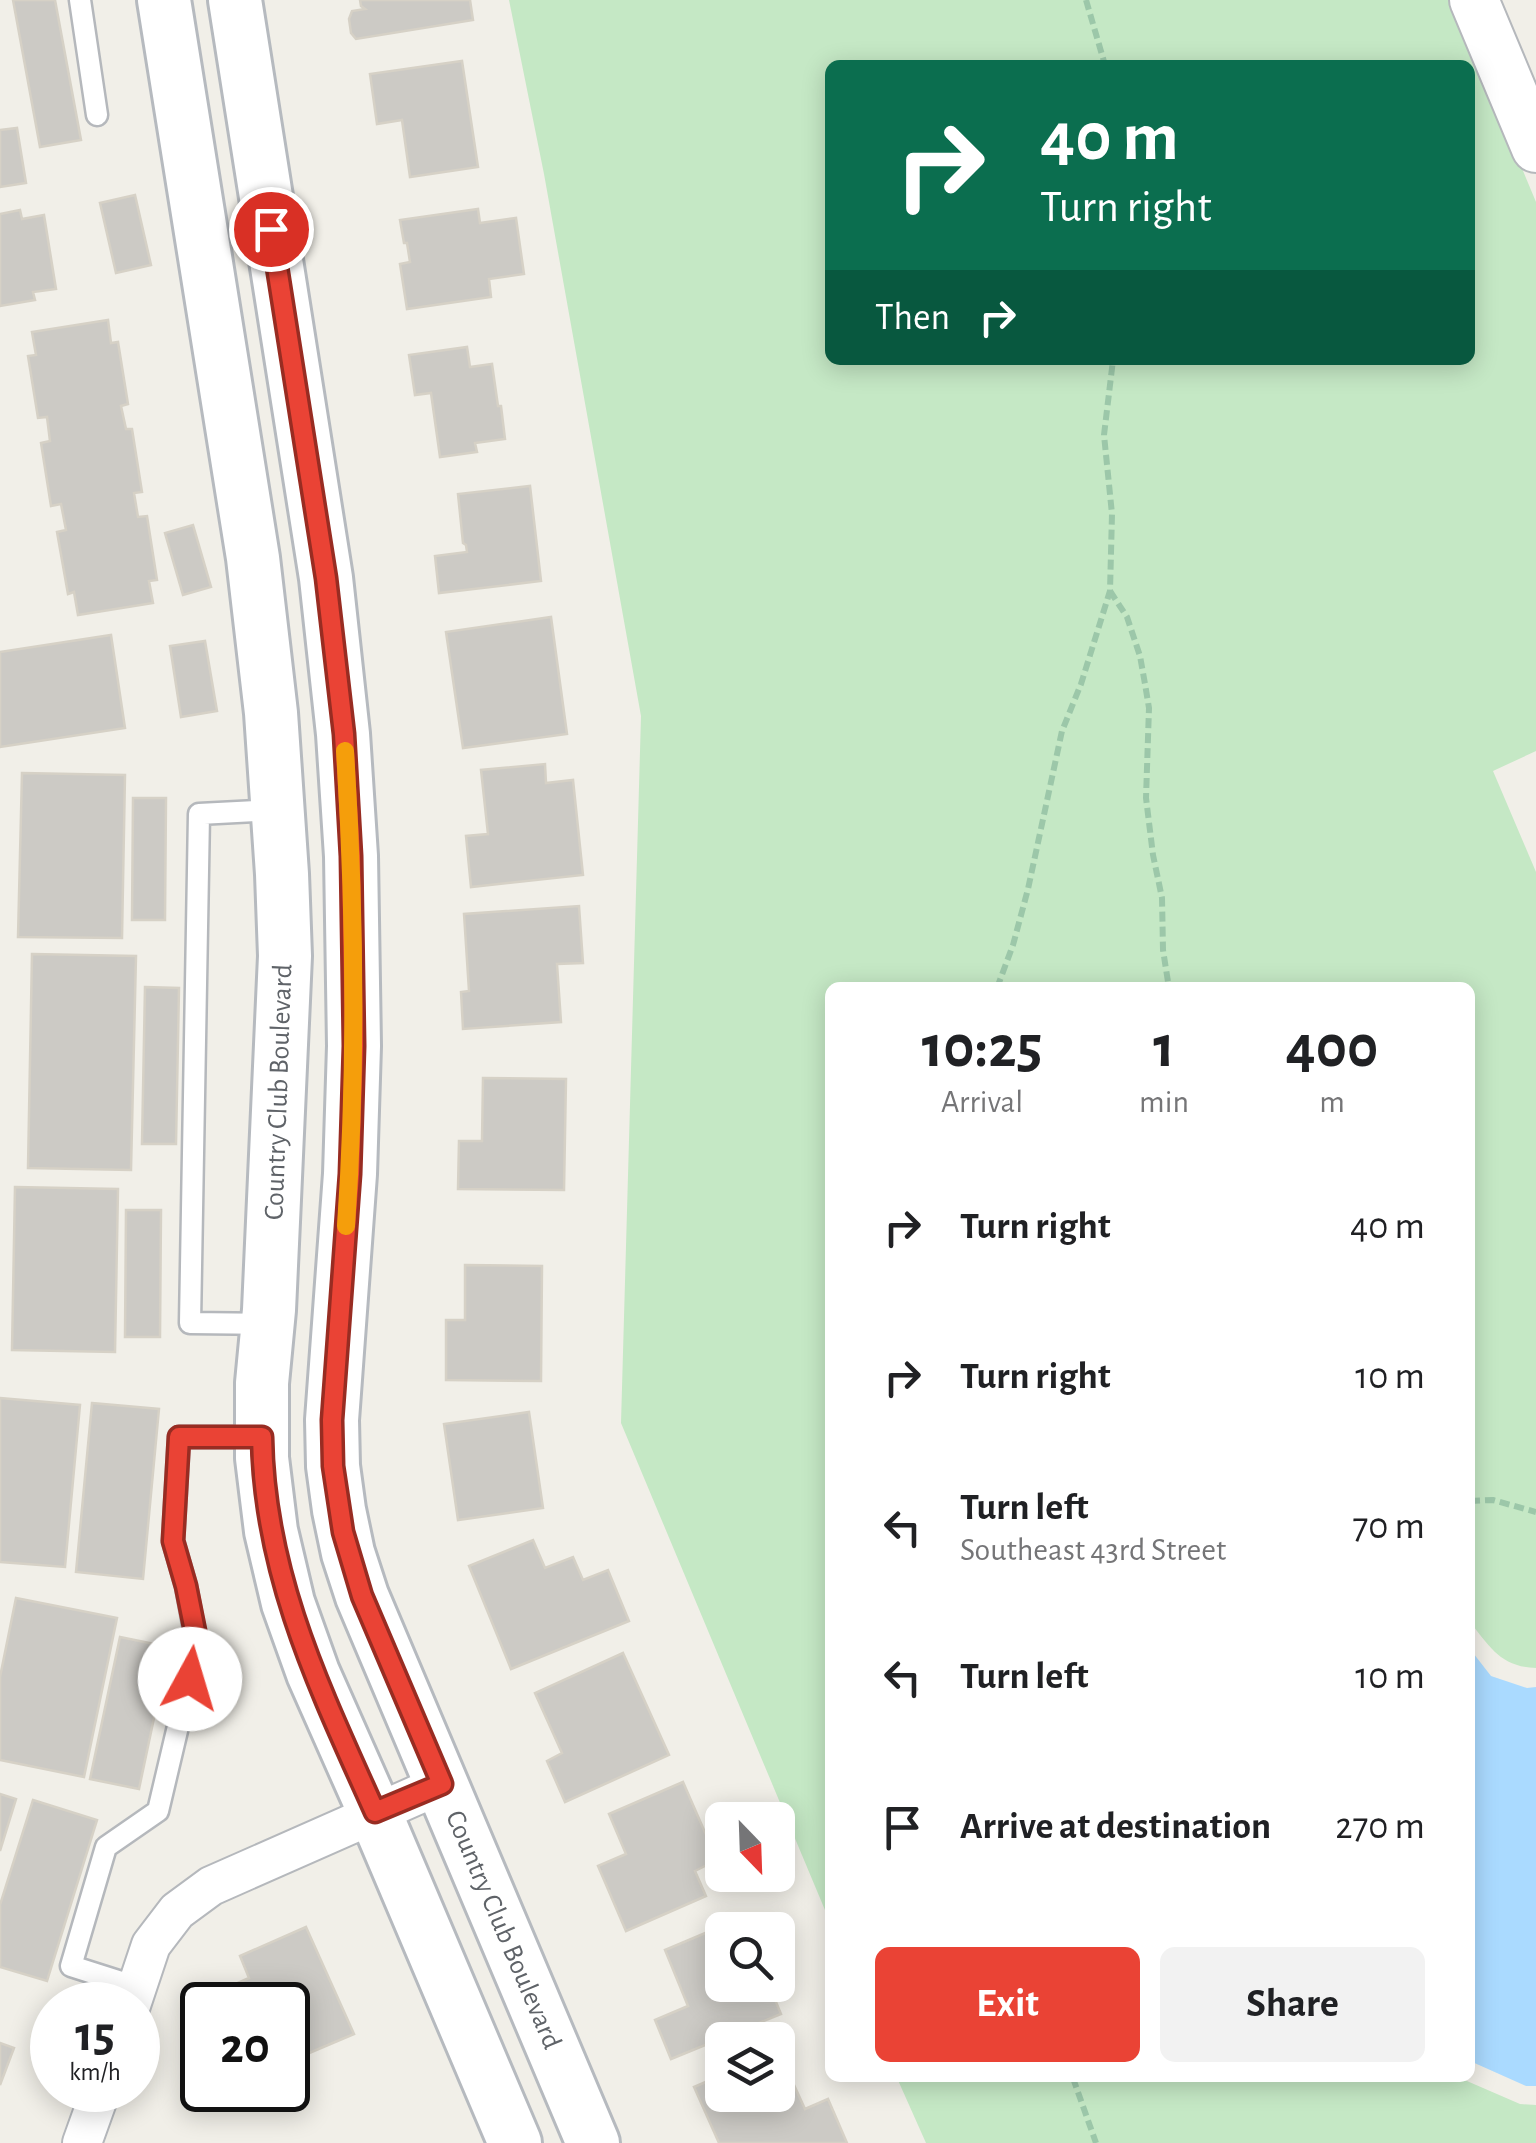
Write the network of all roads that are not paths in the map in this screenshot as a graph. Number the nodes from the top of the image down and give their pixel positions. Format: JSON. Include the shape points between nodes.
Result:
{"nodes":[{"id":1,"x":80,"y":0,"type":"edge"},
{"id":2,"x":164,"y":0,"type":"edge"},
{"id":3,"x":235,"y":0,"type":"edge"},
{"id":4,"x":1474,"y":0,"type":"edge"},
{"id":5,"x":96,"y":115,"type":"dead end"},
{"id":6,"x":1536,"y":148,"type":"edge"},
{"id":7,"x":277,"y":267,"type":"junction"},
{"id":8,"x":209,"y":278,"type":"junction"},
{"id":9,"x":336,"y":670,"type":"junction"},
{"id":10,"x":266,"y":676,"type":"junction"},
{"id":11,"x":278,"y":810,"type":"junction"},
{"id":12,"x":268,"y":1324,"type":"junction"},
{"id":13,"x":262,"y":1437,"type":"junction"},
{"id":14,"x":442,"y":1784,"type":"junction"},
{"id":15,"x":375,"y":1812,"type":"junction"},
{"id":16,"x":105,"y":1982,"type":"edge"},
{"id":17,"x":139,"y":1982,"type":"edge"},
{"id":18,"x":93,"y":2112,"type":"edge"},
{"id":19,"x":82,"y":2143,"type":"edge"},
{"id":20,"x":514,"y":2143,"type":"edge"},
{"id":21,"x":593,"y":2143,"type":"edge"}],
"edges":[{"from":1,"to":5,"type":"lane"},
{"from":2,"to":8,"type":"main road","name":"Country Club Boulevard"},
{"from":3,"to":7,"type":"main road","name":"Country Club Boulevard"},
{"from":4,"to":6,"type":"street"},
{"from":7,"to":8,"type":"main road"},
{"from":7,"to":9,"type":"main road","name":"Country Club Boulevard"},
{"from":8,"to":10,"type":"main road","name":"Country Club Boulevard"},
{"from":9,"to":10,"type":"main road"},
{"from":9,"to":14,"type":"main road","name":"Country Club Boulevard","via":[[351,856],[354,1046],[333,1466],[362,1596]]},
{"from":10,"to":11,"type":"main road","name":"Country Club Boulevard"},
{"from":11,"to":12,"type":"main road","name":"Country Club Boulevard","via":[[285,956]]},
{"from":11,"to":12,"type":"lane","via":[[199,814],[198,853],[190,1323]]},
{"from":12,"to":13,"type":"main road","name":"Country Club Boulevard"},
{"from":13,"to":15,"type":"main road","name":"Country Club Boulevard","via":[[271,1532],[288,1604]]},
{"from":13,"to":16,"type":"lane","via":[[179,1437],[173,1541],[198,1646],[158,1810],[106,1846],[71,1966]]},
{"from":14,"to":15,"type":"street"},
{"from":14,"to":21,"type":"main road","name":"Country Club Boulevard"},
{"from":15,"to":17,"type":"street","via":[[211,1886],[177,1912],[151,1946]]},
{"from":15,"to":20,"type":"main road","name":"Country Club Boulevard"},
{"from":18,"to":19,"type":"street"}]}
